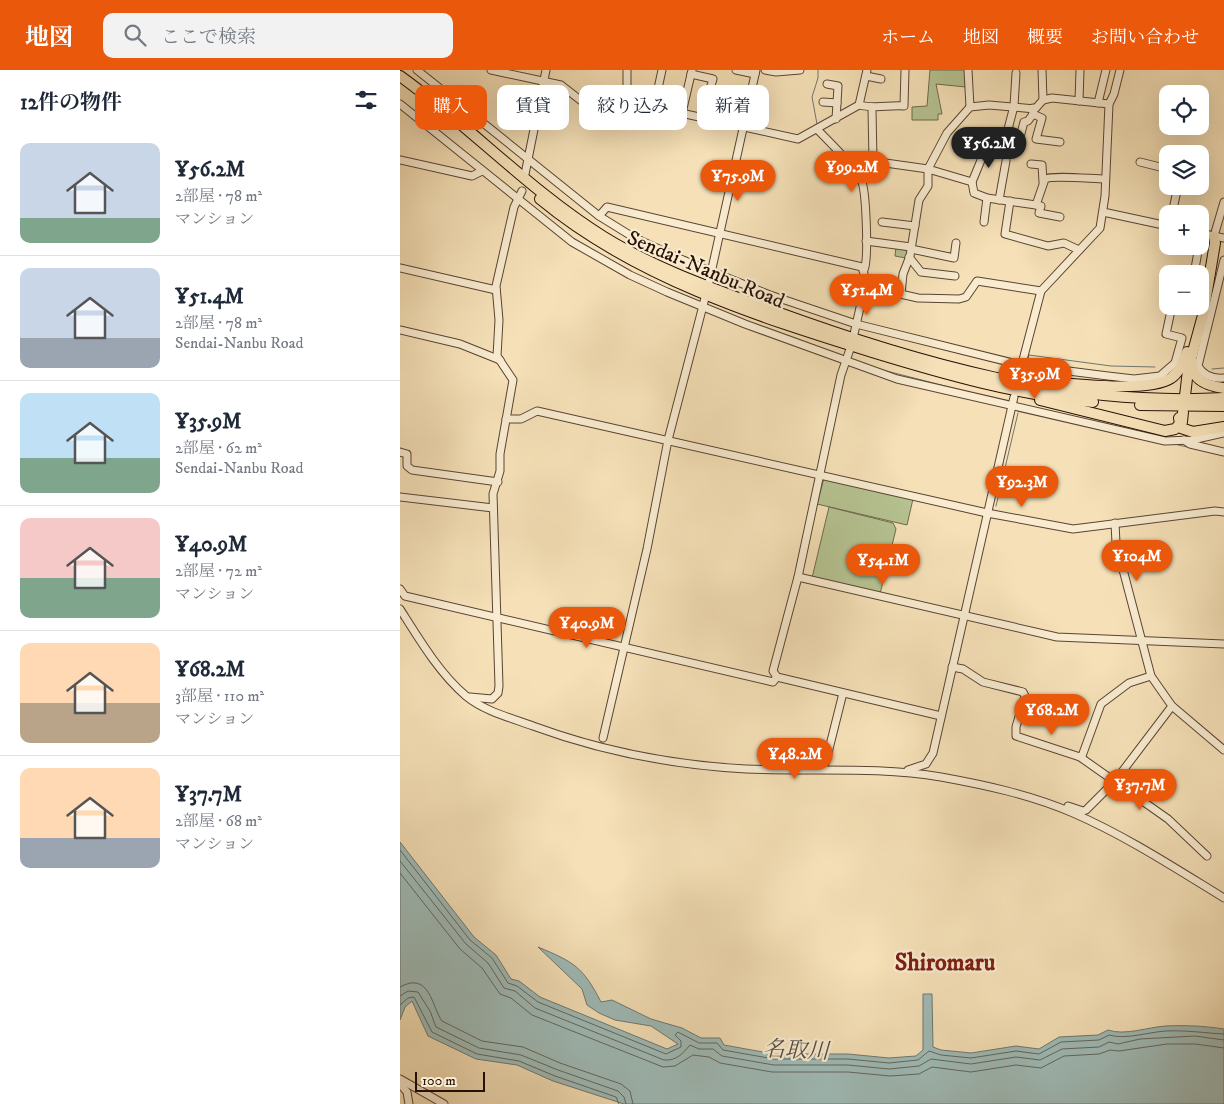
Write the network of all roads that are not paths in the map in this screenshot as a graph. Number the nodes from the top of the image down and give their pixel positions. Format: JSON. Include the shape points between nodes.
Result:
{"nodes":[{"id":1,"x":417,"y":70,"type":"edge"},
{"id":2,"x":491,"y":70,"type":"edge"},
{"id":3,"x":546,"y":70,"type":"edge"},
{"id":4,"x":627,"y":70,"type":"edge"},
{"id":5,"x":662,"y":70,"type":"edge"},
{"id":6,"x":736,"y":70,"type":"edge"},
{"id":7,"x":765,"y":70,"type":"edge"},
{"id":8,"x":800,"y":70,"type":"edge"},
{"id":9,"x":905,"y":70,"type":"edge"},
{"id":10,"x":968,"y":70,"type":"edge"},
{"id":11,"x":1042,"y":70,"type":"edge"},
{"id":12,"x":1080,"y":70,"type":"edge"},
{"id":13,"x":1106,"y":70,"type":"edge"},
{"id":14,"x":1120,"y":70,"type":"edge"},
{"id":15,"x":692,"y":72,"type":"edge"},
{"id":16,"x":755,"y":72,"type":"edge"},
{"id":17,"x":866,"y":73,"type":"edge"},
{"id":18,"x":1016,"y":73,"type":"dead end"},
{"id":19,"x":400,"y":76,"type":"edge"},
{"id":20,"x":882,"y":79,"type":"dead end"},
{"id":21,"x":543,"y":82,"type":"junction"},
{"id":22,"x":400,"y":84,"type":"edge"},
{"id":23,"x":827,"y":84,"type":"dead end"},
{"id":24,"x":627,"y":85,"type":"edge"},
{"id":25,"x":659,"y":85,"type":"edge"},
{"id":26,"x":711,"y":85,"type":"edge"},
{"id":27,"x":752,"y":85,"type":"edge"},
{"id":28,"x":687,"y":92,"type":"edge"},
{"id":29,"x":579,"y":99,"type":"edge"},
{"id":30,"x":1043,"y":100,"type":"junction"},
{"id":31,"x":1078,"y":101,"type":"junction"},
{"id":32,"x":823,"y":102,"type":"dead end"},
{"id":33,"x":837,"y":103,"type":"junction"},
{"id":34,"x":1098,"y":103,"type":"junction"},
{"id":35,"x":400,"y":104,"type":"edge"},
{"id":36,"x":1109,"y":104,"type":"junction"},
{"id":37,"x":859,"y":105,"type":"junction"},
{"id":38,"x":1014,"y":106,"type":"junction"},
{"id":39,"x":970,"y":107,"type":"junction"},
{"id":40,"x":872,"y":109,"type":"junction"},
{"id":41,"x":1033,"y":111,"type":"junction"},
{"id":42,"x":836,"y":118,"type":"junction"},
{"id":43,"x":817,"y":129,"type":"junction"},
{"id":44,"x":743,"y":130,"type":"edge"},
{"id":45,"x":758,"y":130,"type":"edge"},
{"id":46,"x":1007,"y":133,"type":"dead end"},
{"id":47,"x":1020,"y":137,"type":"dead end"},
{"id":48,"x":1060,"y":142,"type":"dead end"},
{"id":49,"x":986,"y":148,"type":"dead end"},
{"id":50,"x":843,"y":157,"type":"junction"},
{"id":51,"x":400,"y":160,"type":"edge"},
{"id":52,"x":528,"y":160,"type":"junction"},
{"id":53,"x":1006,"y":161,"type":"dead end"},
{"id":54,"x":873,"y":162,"type":"junction"},
{"id":55,"x":1140,"y":162,"type":"dead end"},
{"id":56,"x":1031,"y":164,"type":"dead end"},
{"id":57,"x":1159,"y":167,"type":"edge"},
{"id":58,"x":928,"y":169,"type":"junction"},
{"id":59,"x":482,"y":171,"type":"junction"},
{"id":60,"x":526,"y":174,"type":"dead end"},
{"id":61,"x":1105,"y":179,"type":"junction"},
{"id":62,"x":972,"y":182,"type":"junction"},
{"id":63,"x":1043,"y":183,"type":"junction"},
{"id":64,"x":522,"y":191,"type":"dead end"},
{"id":65,"x":988,"y":198,"type":"junction"},
{"id":66,"x":518,"y":200,"type":"junction"},
{"id":67,"x":999,"y":200,"type":"junction"},
{"id":68,"x":1010,"y":201,"type":"junction"},
{"id":69,"x":1224,"y":202,"type":"edge"},
{"id":70,"x":1036,"y":205,"type":"junction"},
{"id":71,"x":1103,"y":212,"type":"junction"},
{"id":72,"x":599,"y":216,"type":"junction"},
{"id":73,"x":1060,"y":218,"type":"dead end"},
{"id":74,"x":882,"y":222,"type":"dead end"},
{"id":75,"x":984,"y":222,"type":"dead end"},
{"id":76,"x":1159,"y":224,"type":"edge"},
{"id":77,"x":915,"y":226,"type":"junction"},
{"id":78,"x":720,"y":234,"type":"junction"},
{"id":79,"x":1219,"y":237,"type":"edge"},
{"id":80,"x":866,"y":242,"type":"junction"},
{"id":81,"x":956,"y":243,"type":"dead end"},
{"id":82,"x":911,"y":248,"type":"junction"},
{"id":83,"x":1078,"y":250,"type":"junction"},
{"id":84,"x":909,"y":257,"type":"junction"},
{"id":85,"x":1224,"y":260,"type":"edge"},
{"id":86,"x":1205,"y":265,"type":"edge"},
{"id":87,"x":400,"y":268,"type":"edge"},
{"id":88,"x":864,"y":270,"type":"junction"},
{"id":89,"x":711,"y":272,"type":"junction"},
{"id":90,"x":955,"y":276,"type":"dead end"},
{"id":91,"x":866,"y":281,"type":"junction"},
{"id":92,"x":709,"y":282,"type":"dead end"},
{"id":93,"x":496,"y":290,"type":"junction"},
{"id":94,"x":1042,"y":291,"type":"junction"},
{"id":95,"x":901,"y":294,"type":"junction"},
{"id":96,"x":705,"y":298,"type":"dead end"},
{"id":97,"x":704,"y":308,"type":"junction"},
{"id":98,"x":1170,"y":315,"type":"edge"},
{"id":99,"x":1196,"y":315,"type":"edge"},
{"id":100,"x":856,"y":324,"type":"junction"},
{"id":101,"x":400,"y":330,"type":"edge"},
{"id":102,"x":854,"y":334,"type":"dead end"},
{"id":103,"x":850,"y":349,"type":"dead end"},
{"id":104,"x":1190,"y":353,"type":"junction"},
{"id":105,"x":501,"y":360,"type":"junction"},
{"id":106,"x":847,"y":362,"type":"junction"},
{"id":107,"x":944,"y":365,"type":"junction"},
{"id":108,"x":1021,"y":365,"type":"junction"},
{"id":109,"x":1019,"y":375,"type":"dead end"},
{"id":110,"x":1224,"y":378,"type":"edge"},
{"id":111,"x":1001,"y":387,"type":"junction"},
{"id":112,"x":1224,"y":388,"type":"edge"},
{"id":113,"x":1183,"y":396,"type":"dead end"},
{"id":114,"x":1014,"y":397,"type":"dead end"},
{"id":115,"x":1224,"y":398,"type":"edge"},
{"id":116,"x":1012,"y":406,"type":"junction"},
{"id":117,"x":1224,"y":406,"type":"edge"},
{"id":118,"x":1181,"y":412,"type":"dead end"},
{"id":119,"x":506,"y":419,"type":"junction"},
{"id":120,"x":1180,"y":424,"type":"junction"},
{"id":121,"x":1224,"y":427,"type":"edge"},
{"id":122,"x":1224,"y":433,"type":"edge"},
{"id":123,"x":668,"y":440,"type":"junction"},
{"id":124,"x":1184,"y":440,"type":"junction"},
{"id":125,"x":400,"y":452,"type":"edge"},
{"id":126,"x":1224,"y":452,"type":"edge"},
{"id":127,"x":818,"y":473,"type":"junction"},
{"id":128,"x":498,"y":482,"type":"junction"},
{"id":129,"x":400,"y":497,"type":"edge"},
{"id":130,"x":494,"y":508,"type":"junction"},
{"id":131,"x":1224,"y":512,"type":"edge"},
{"id":132,"x":987,"y":513,"type":"junction"},
{"id":133,"x":1115,"y":523,"type":"junction"},
{"id":134,"x":798,"y":578,"type":"junction"},
{"id":135,"x":400,"y":589,"type":"edge"},
{"id":136,"x":400,"y":609,"type":"edge"},
{"id":137,"x":964,"y":615,"type":"junction"},
{"id":138,"x":497,"y":616,"type":"junction"},
{"id":139,"x":1142,"y":643,"type":"junction"},
{"id":140,"x":1224,"y":644,"type":"edge"},
{"id":141,"x":624,"y":647,"type":"junction"},
{"id":142,"x":957,"y":668,"type":"junction"},
{"id":143,"x":1151,"y":676,"type":"junction"},
{"id":144,"x":777,"y":677,"type":"junction"},
{"id":145,"x":843,"y":693,"type":"junction"},
{"id":146,"x":468,"y":697,"type":"junction"},
{"id":147,"x":1172,"y":706,"type":"junction"},
{"id":148,"x":941,"y":716,"type":"junction"},
{"id":149,"x":603,"y":738,"type":"dead end"},
{"id":150,"x":1224,"y":750,"type":"edge"},
{"id":151,"x":1080,"y":757,"type":"junction"},
{"id":152,"x":822,"y":768,"type":"junction"},
{"id":153,"x":894,"y":772,"type":"junction"},
{"id":154,"x":1115,"y":781,"type":"junction"},
{"id":155,"x":1044,"y":802,"type":"junction"},
{"id":156,"x":1207,"y":856,"type":"dead end"},
{"id":157,"x":1224,"y":898,"type":"edge"},
{"id":158,"x":400,"y":1079,"type":"edge"},
{"id":159,"x":400,"y":1084,"type":"edge"},
{"id":160,"x":409,"y":1104,"type":"edge"},
{"id":161,"x":444,"y":1104,"type":"edge"}],
"edges":[{"from":1,"to":52,"type":"street"},
{"from":2,"to":21,"type":"street"},
{"from":3,"to":21,"type":"street"},
{"from":4,"to":24,"type":"street"},
{"from":5,"to":25,"type":"street"},
{"from":6,"to":16,"type":"street"},
{"from":7,"to":8,"type":"street"},
{"from":9,"to":40,"type":"street","via":[[904,106],[884,105]]},
{"from":10,"to":39,"type":"street"},
{"from":11,"to":30,"type":"street"},
{"from":12,"to":31,"type":"street"},
{"from":13,"to":34,"type":"street"},
{"from":14,"to":36,"type":"street"},
{"from":15,"to":26,"type":"street","via":[[713,79]]},
{"from":15,"to":28,"type":"street"},
{"from":16,"to":27,"type":"street"},
{"from":17,"to":20,"type":"street"},
{"from":17,"to":37,"type":"street"},
{"from":18,"to":38,"type":"street"},
{"from":19,"to":107,"type":"highway","name":"Sendai-Nanbu Road","via":[[565,210],[625,249],[672,272],[761,306]]},
{"from":21,"to":29,"type":"street","via":[[564,87]]},
{"from":21,"to":52,"type":"street"},
{"from":22,"to":111,"type":"highway","name":"Sendai-Nanbu Road","via":[[560,216],[601,244],[651,270],[844,343]]},
{"from":23,"to":33,"type":"street","via":[[838,86]]},
{"from":30,"to":31,"type":"street"},
{"from":30,"to":41,"type":"street"},
{"from":31,"to":34,"type":"street"},
{"from":32,"to":33,"type":"street"},
{"from":33,"to":42,"type":"street"},
{"from":34,"to":36,"type":"street"},
{"from":35,"to":59,"type":"street"},
{"from":36,"to":61,"type":"street"},
{"from":37,"to":40,"type":"street"},
{"from":37,"to":42,"type":"street"},
{"from":38,"to":39,"type":"street"},
{"from":38,"to":41,"type":"street"},
{"from":38,"to":46,"type":"street"},
{"from":39,"to":58,"type":"street","via":[[947,133]]},
{"from":40,"to":54,"type":"street"},
{"from":41,"to":47,"type":"street","via":[[1024,122]]},
{"from":41,"to":48,"type":"street","via":[[1042,118],[1036,139]]},
{"from":42,"to":43,"type":"street"},
{"from":43,"to":45,"type":"street","via":[[798,139]]},
{"from":43,"to":50,"type":"street"},
{"from":44,"to":78,"type":"street"},
{"from":49,"to":62,"type":"street"},
{"from":50,"to":54,"type":"street"},
{"from":50,"to":80,"type":"street","via":[[862,181]]},
{"from":51,"to":59,"type":"street","via":[[472,176]]},
{"from":52,"to":60,"type":"street"},
{"from":52,"to":72,"type":"street"},
{"from":53,"to":67,"type":"street"},
{"from":54,"to":58,"type":"street"},
{"from":55,"to":57,"type":"street"},
{"from":56,"to":63,"type":"street","via":[[1042,165]]},
{"from":58,"to":62,"type":"street"},
{"from":58,"to":77,"type":"street","via":[[928,186],[919,200]]},
{"from":59,"to":66,"type":"street"},
{"from":61,"to":63,"type":"street","via":[[1050,176]]},
{"from":61,"to":71,"type":"street"},
{"from":62,"to":65,"type":"street","via":[[974,193]]},
{"from":63,"to":70,"type":"street"},
{"from":64,"to":66,"type":"street"},
{"from":65,"to":67,"type":"street"},
{"from":65,"to":75,"type":"street"},
{"from":66,"to":93,"type":"street"},
{"from":66,"to":97,"type":"street","via":[[572,242],[630,275]]},
{"from":67,"to":68,"type":"street"},
{"from":68,"to":70,"type":"street"},
{"from":68,"to":83,"type":"street","via":[[1005,234],[1048,246],[1064,243]]},
{"from":69,"to":79,"type":"street"},
{"from":70,"to":73,"type":"street","via":[[1040,206],[1039,213]]},
{"from":71,"to":76,"type":"street"},
{"from":71,"to":83,"type":"street","via":[[1100,228]]},
{"from":72,"to":78,"type":"street","via":[[607,207]]},
{"from":72,"to":89,"type":"street","via":[[633,237]]},
{"from":74,"to":77,"type":"street"},
{"from":77,"to":82,"type":"street"},
{"from":78,"to":88,"type":"street","via":[[845,262]]},
{"from":78,"to":89,"type":"street"},
{"from":79,"to":86,"type":"highway","via":[[1209,242]]},
{"from":79,"to":104,"type":"highway","via":[[1215,243],[1203,315]]},
{"from":80,"to":82,"type":"street"},
{"from":80,"to":88,"type":"street"},
{"from":81,"to":82,"type":"street","via":[[954,258]]},
{"from":82,"to":84,"type":"street"},
{"from":83,"to":94,"type":"street"},
{"from":84,"to":90,"type":"street","via":[[921,272]]},
{"from":84,"to":95,"type":"street"},
{"from":85,"to":110,"type":"street","via":[[1198,366],[1202,373],[1215,379]]},
{"from":87,"to":93,"type":"street"},
{"from":88,"to":91,"type":"street"},
{"from":89,"to":92,"type":"street"},
{"from":89,"to":100,"type":"street"},
{"from":91,"to":95,"type":"street"},
{"from":91,"to":100,"type":"street"},
{"from":93,"to":105,"type":"street","via":[[499,320],[496,351]]},
{"from":94,"to":95,"type":"street","via":[[977,281],[966,297],[960,299],[918,298]]},
{"from":94,"to":108,"type":"street"},
{"from":96,"to":97,"type":"street"},
{"from":97,"to":106,"type":"street"},
{"from":97,"to":123,"type":"street"},
{"from":98,"to":108,"type":"street","via":[[1166,334],[1182,338],[1175,363],[1160,376],[1134,378]]},
{"from":99,"to":104,"type":"highway"},
{"from":100,"to":102,"type":"street"},
{"from":100,"to":108,"type":"street"},
{"from":101,"to":105,"type":"street","via":[[460,344]]},
{"from":103,"to":106,"type":"street"},
{"from":104,"to":107,"type":"highway","via":[[1172,378],[1141,386],[1052,382]]},
{"from":104,"to":112,"type":"highway","via":[[1194,371],[1203,383]]},
{"from":104,"to":113,"type":"highway"},
{"from":105,"to":119,"type":"street","via":[[513,380]]},
{"from":106,"to":116,"type":"street","via":[[897,378]]},
{"from":106,"to":127,"type":"street","via":[[843,367]]},
{"from":107,"to":115,"type":"highway","name":"Sendai-Nanbu Road","via":[[1020,383],[1087,394],[1154,399]]},
{"from":108,"to":109,"type":"street"},
{"from":111,"to":117,"type":"highway","name":"Sendai-Nanbu Road","via":[[1117,404]]},
{"from":111,"to":120,"type":"highway","via":[[1043,401],[1154,428],[1170,431]]},
{"from":114,"to":116,"type":"street"},
{"from":116,"to":124,"type":"street","via":[[1165,441]]},
{"from":116,"to":132,"type":"street"},
{"from":118,"to":120,"type":"highway"},
{"from":119,"to":123,"type":"street","via":[[521,418],[537,411]]},
{"from":119,"to":128,"type":"street"},
{"from":120,"to":121,"type":"highway","via":[[1184,430],[1193,432]]},
{"from":122,"to":124,"type":"street"},
{"from":123,"to":127,"type":"street"},
{"from":123,"to":141,"type":"street"},
{"from":124,"to":126,"type":"street"},
{"from":125,"to":128,"type":"street","via":[[407,454],[407,466],[412,470]]},
{"from":127,"to":132,"type":"street"},
{"from":127,"to":134,"type":"street"},
{"from":128,"to":130,"type":"street","via":[[493,494]]},
{"from":129,"to":130,"type":"street"},
{"from":130,"to":138,"type":"street"},
{"from":131,"to":133,"type":"street"},
{"from":132,"to":133,"type":"street","via":[[1073,529]]},
{"from":132,"to":137,"type":"street"},
{"from":133,"to":139,"type":"street","via":[[1116,542]]},
{"from":134,"to":137,"type":"street"},
{"from":134,"to":144,"type":"street","via":[[773,671]]},
{"from":135,"to":138,"type":"street","via":[[405,596]]},
{"from":136,"to":146,"type":"street","via":[[449,678]]},
{"from":137,"to":139,"type":"street","via":[[1057,637]]},
{"from":137,"to":142,"type":"street"},
{"from":138,"to":141,"type":"street"},
{"from":138,"to":146,"type":"street","via":[[498,693],[492,699]]},
{"from":139,"to":140,"type":"street"},
{"from":139,"to":143,"type":"street"},
{"from":141,"to":144,"type":"street","via":[[773,682]]},
{"from":141,"to":149,"type":"street"},
{"from":142,"to":148,"type":"street"},
{"from":142,"to":151,"type":"street","via":[[983,682],[1023,692],[1025,696],[1016,736]]},
{"from":143,"to":147,"type":"street"},
{"from":143,"to":151,"type":"street","via":[[1129,683],[1102,704]]},
{"from":144,"to":145,"type":"street"},
{"from":145,"to":148,"type":"street"},
{"from":145,"to":152,"type":"street"},
{"from":146,"to":152,"type":"street","via":[[533,726],[608,750],[714,766]]},
{"from":147,"to":150,"type":"street"},
{"from":147,"to":154,"type":"street"},
{"from":148,"to":153,"type":"street","via":[[930,760],[918,768]]},
{"from":151,"to":154,"type":"street"},
{"from":152,"to":153,"type":"street"},
{"from":153,"to":155,"type":"street","via":[[974,784]]},
{"from":154,"to":155,"type":"street","via":[[1084,811],[1053,801]]},
{"from":154,"to":156,"type":"street","via":[[1168,819]]},
{"from":155,"to":157,"type":"street","via":[[1115,832]]},
{"from":158,"to":161,"type":"street"},
{"from":159,"to":160,"type":"street","via":[[407,1092]]}]}
